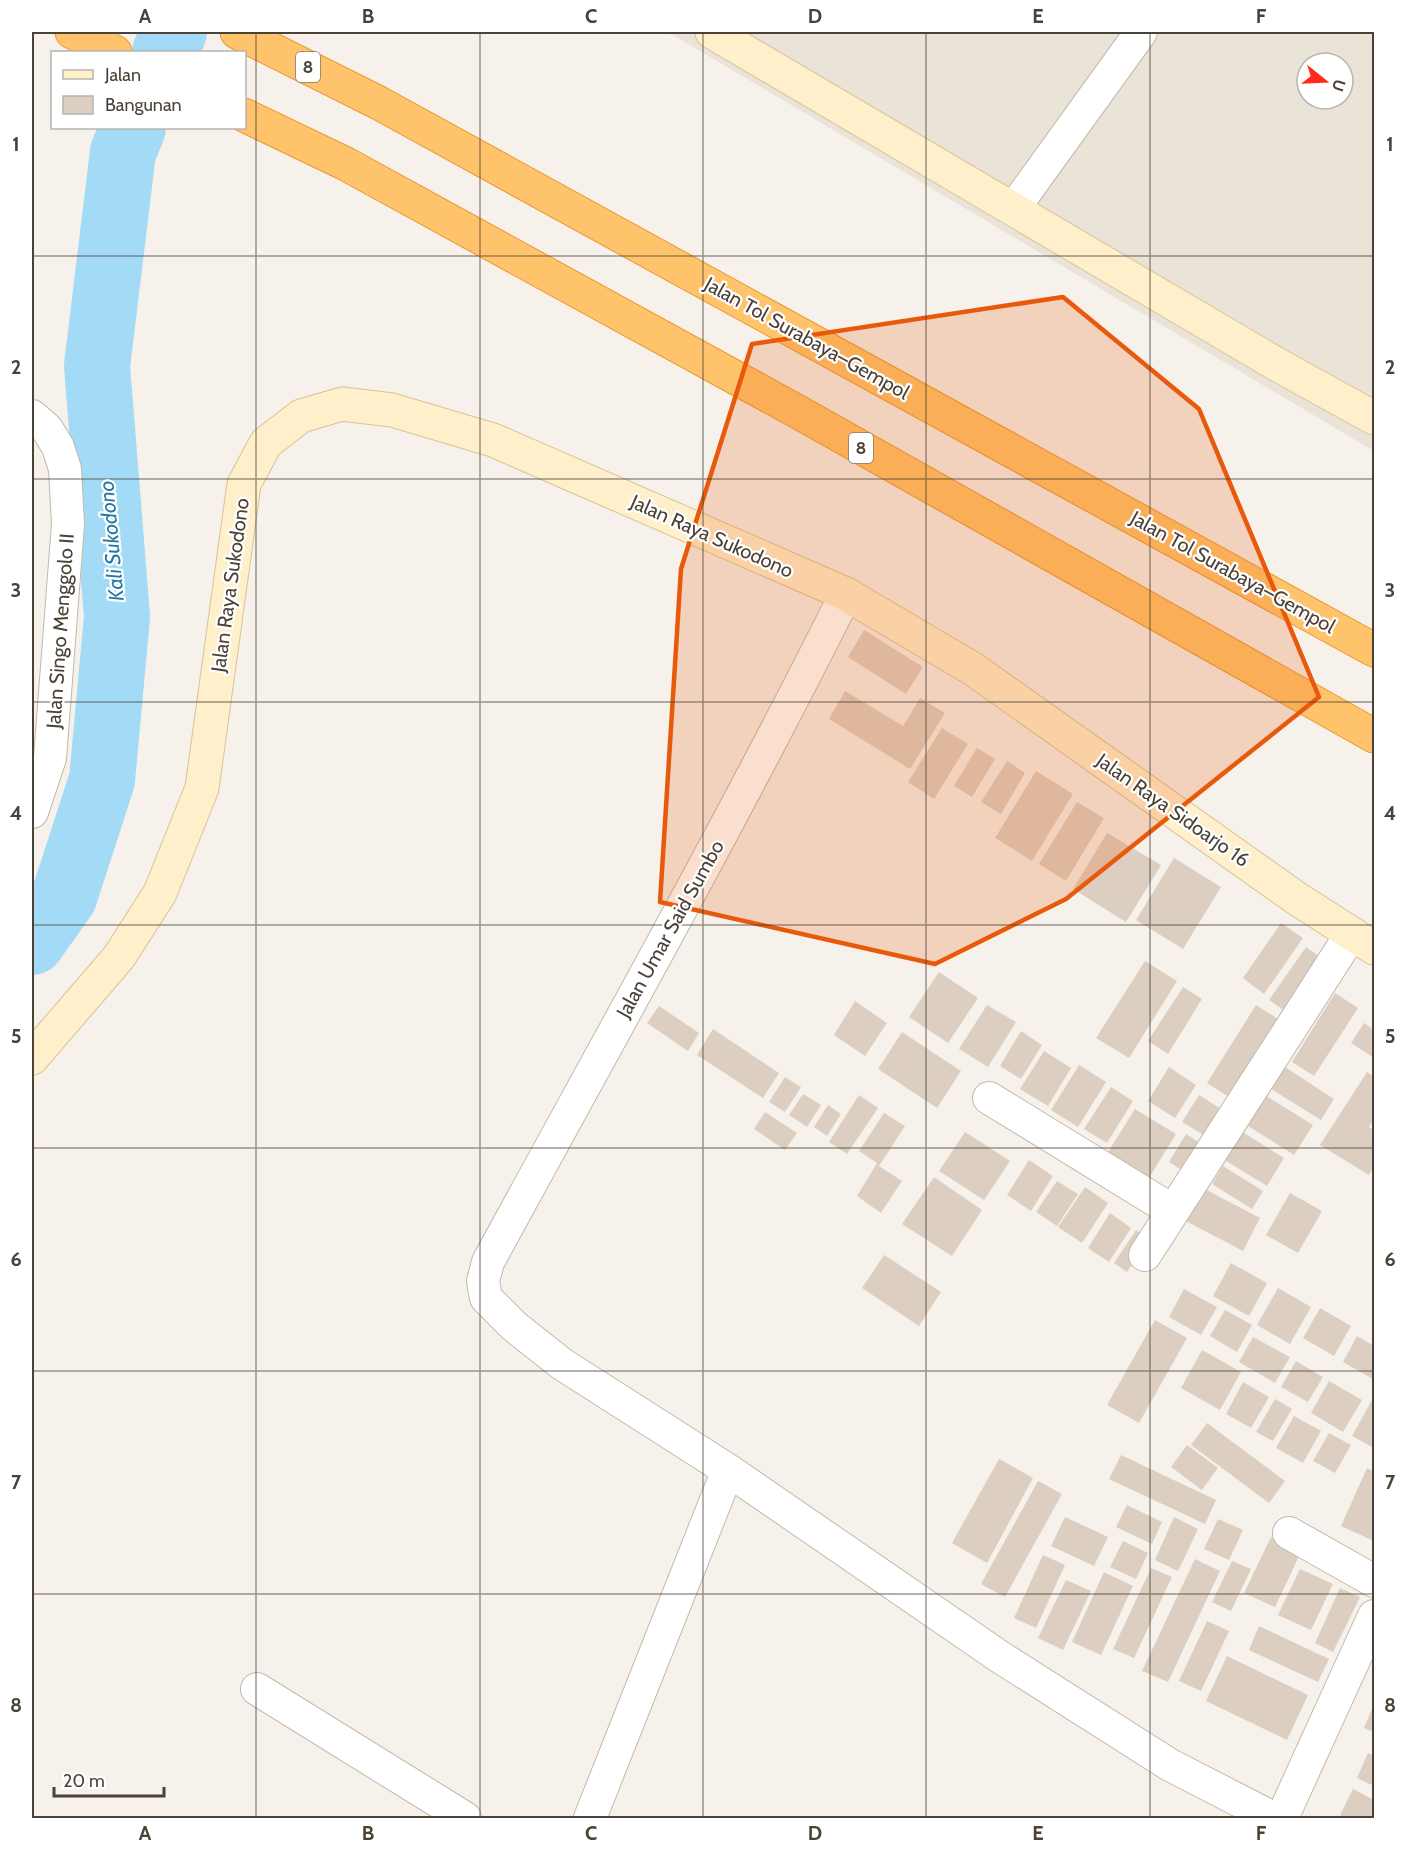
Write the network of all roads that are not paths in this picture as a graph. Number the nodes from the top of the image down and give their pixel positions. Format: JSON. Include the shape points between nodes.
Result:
{"nodes":[{"id":1,"x":72,"y":32,"type":"edge"},
{"id":2,"x":237,"y":32,"type":"edge"},
{"id":3,"x":712,"y":32,"type":"edge"},
{"id":4,"x":1141,"y":32,"type":"edge"},
{"id":5,"x":113,"y":51,"type":"edge"},
{"id":6,"x":246,"y":116,"type":"edge"},
{"id":7,"x":1014,"y":208,"type":"junction"},
{"id":8,"x":1278,"y":365,"type":"junction"},
{"id":9,"x":1374,"y":400,"type":"edge"},
{"id":10,"x":32,"y":416,"type":"edge"},
{"id":11,"x":1374,"y":418,"type":"edge"},
{"id":12,"x":846,"y":594,"type":"junction"},
{"id":13,"x":1374,"y":650,"type":"edge"},
{"id":14,"x":974,"y":669,"type":"joint"},
{"id":15,"x":1374,"y":736,"type":"edge"},
{"id":16,"x":32,"y":812,"type":"edge"},
{"id":17,"x":1363,"y":941,"type":"edge"},
{"id":18,"x":32,"y":1058,"type":"edge"},
{"id":19,"x":989,"y":1098,"type":"dead end"},
{"id":20,"x":1173,"y":1211,"type":"junction"},
{"id":21,"x":1145,"y":1255,"type":"dead end"},
{"id":22,"x":728,"y":1470,"type":"junction"},
{"id":23,"x":1289,"y":1533,"type":"dead end"},
{"id":24,"x":1374,"y":1581,"type":"edge"},
{"id":25,"x":1374,"y":1616,"type":"edge"},
{"id":26,"x":257,"y":1689,"type":"dead end"},
{"id":27,"x":465,"y":1818,"type":"edge"},
{"id":28,"x":590,"y":1818,"type":"edge"},
{"id":29,"x":1273,"y":1818,"type":"edge"},
{"id":30,"x":1282,"y":1818,"type":"edge"}],
"edges":[{"from":1,"to":5,"type":"highway"},
{"from":2,"to":13,"type":"highway","name":"Jalan Tol Surabaya–Gempol","number":"8","via":[[379,103]]},
{"from":3,"to":7,"type":"main road"},
{"from":4,"to":7,"type":"street"},
{"from":6,"to":15,"type":"highway","number":"8","via":[[346,164],[790,408]]},
{"from":7,"to":8,"type":"main road"},
{"from":8,"to":9,"type":"street"},
{"from":8,"to":11,"type":"main road"},
{"from":10,"to":16,"type":"street","name":"Jalan Singo Menggolo II","via":[[47,429],[58,447],[65,470],[68,524],[50,758]]},
{"from":12,"to":14,"type":"main road","name":"Jalan Raya Sukodono"},
{"from":12,"to":18,"type":"main road","name":"Jalan Raya Sukodono","via":[[493,440],[372,407],[342,404],[302,416],[266,443],[244,484],[202,788],[160,893],[119,957]]},
{"from":12,"to":22,"type":"street","name":"Jalan Umar Said Sumbo","via":[[736,808],[488,1262],[483,1281],[486,1298],[562,1364]]},
{"from":14,"to":17,"type":"main road","name":"Jalan Raya Sidoarjo 16","via":[[1296,898]]},
{"from":17,"to":20,"type":"street","via":[[1265,1071]]},
{"from":19,"to":20,"type":"street"},
{"from":20,"to":21,"type":"street"},
{"from":22,"to":28,"type":"street"},
{"from":22,"to":29,"type":"street","via":[[1000,1657],[1170,1765]]},
{"from":23,"to":24,"type":"street"},
{"from":25,"to":30,"type":"street"},
{"from":26,"to":27,"type":"street"}]}
